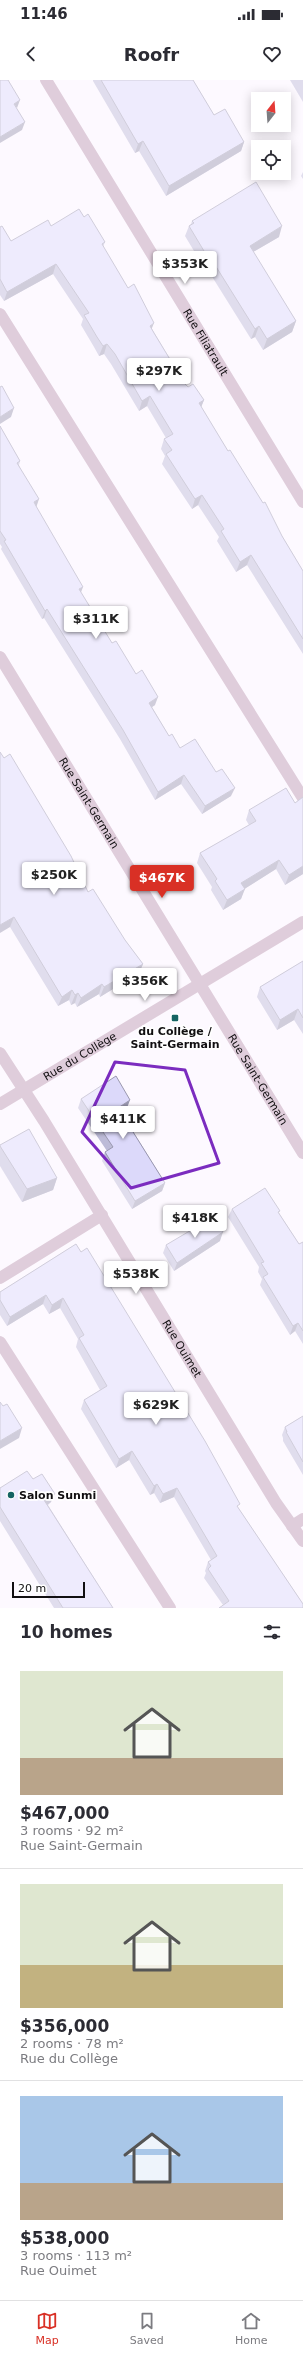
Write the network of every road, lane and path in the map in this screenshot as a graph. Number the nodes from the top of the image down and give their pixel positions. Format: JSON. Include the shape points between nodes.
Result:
{"nodes":[{"id":1,"x":46,"y":80,"type":"edge"},
{"id":2,"x":0,"y":314,"type":"edge"},
{"id":3,"x":303,"y":502,"type":"edge"},
{"id":4,"x":0,"y":657,"type":"edge"},
{"id":5,"x":303,"y":798,"type":"edge"},
{"id":6,"x":303,"y":922,"type":"edge"},
{"id":7,"x":199,"y":984,"type":"junction"},
{"id":8,"x":0,"y":1053,"type":"edge"},
{"id":9,"x":23,"y":1090,"type":"junction"},
{"id":10,"x":0,"y":1104,"type":"edge"},
{"id":11,"x":303,"y":1153,"type":"edge"},
{"id":12,"x":102,"y":1215,"type":"junction"},
{"id":13,"x":0,"y":1278,"type":"edge"},
{"id":14,"x":0,"y":1342,"type":"edge"},
{"id":15,"x":303,"y":1519,"type":"edge"},
{"id":16,"x":292,"y":1526,"type":"junction"},
{"id":17,"x":303,"y":1541,"type":"edge"},
{"id":18,"x":170,"y":1608,"type":"edge"}],
"edges":[{"from":1,"to":3,"type":"street","name":"Rue Filiatrault"},
{"from":2,"to":5,"type":"street"},
{"from":4,"to":7,"type":"street","name":"Rue Saint-Germain"},
{"from":6,"to":7,"type":"street","name":"Rue du Collège"},
{"from":7,"to":9,"type":"street","name":"Rue du Collège"},
{"from":7,"to":11,"type":"street","name":"Rue Saint-Germain"},
{"from":8,"to":9,"type":"street","name":"Rue Ouimet"},
{"from":9,"to":10,"type":"street","name":"Rue du Collège"},
{"from":9,"to":12,"type":"street","name":"Rue Ouimet"},
{"from":12,"to":13,"type":"street"},
{"from":12,"to":16,"type":"street","name":"Rue Ouimet"},
{"from":14,"to":18,"type":"street"},
{"from":15,"to":16,"type":"street"},
{"from":16,"to":17,"type":"street","name":"Rue Ouimet"}]}
